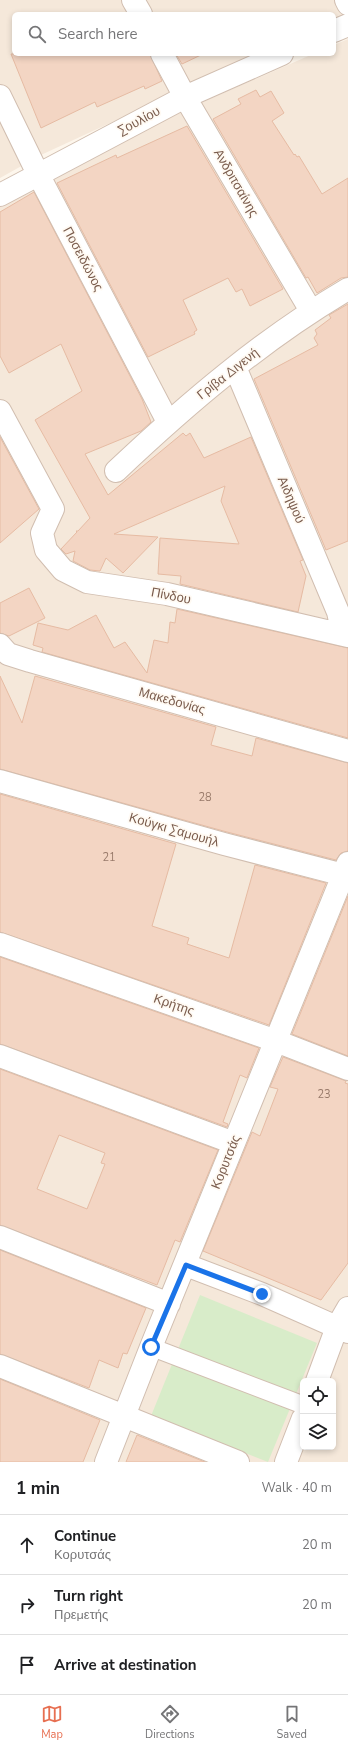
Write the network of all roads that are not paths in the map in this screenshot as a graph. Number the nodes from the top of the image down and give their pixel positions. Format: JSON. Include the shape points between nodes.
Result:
{"nodes":[{"id":1,"x":133,"y":0,"type":"edge"},
{"id":2,"x":346,"y":0,"type":"edge"},
{"id":3,"x":348,"y":4,"type":"edge"},
{"id":4,"x":140,"y":12,"type":"edge"},
{"id":5,"x":348,"y":25,"type":"edge"},
{"id":6,"x":336,"y":30,"type":"edge"},
{"id":7,"x":163,"y":56,"type":"edge"},
{"id":8,"x":277,"y":56,"type":"edge"},
{"id":9,"x":0,"y":96,"type":"edge"},
{"id":10,"x":185,"y":97,"type":"junction"},
{"id":11,"x":38,"y":174,"type":"junction"},
{"id":12,"x":0,"y":195,"type":"edge"},
{"id":13,"x":348,"y":289,"type":"edge"},
{"id":14,"x":311,"y":311,"type":"junction"},
{"id":15,"x":235,"y":367,"type":"junction"},
{"id":16,"x":0,"y":411,"type":"edge"},
{"id":17,"x":168,"y":422,"type":"junction"},
{"id":18,"x":116,"y":471,"type":"dead end"},
{"id":19,"x":346,"y":636,"type":"edge"},
{"id":20,"x":0,"y":644,"type":"edge"},
{"id":21,"x":348,"y":751,"type":"edge"},
{"id":22,"x":0,"y":781,"type":"edge"},
{"id":23,"x":346,"y":872,"type":"edge"},
{"id":24,"x":0,"y":944,"type":"edge"},
{"id":25,"x":276,"y":1041,"type":"junction"},
{"id":26,"x":0,"y":1056,"type":"edge"},
{"id":27,"x":348,"y":1069,"type":"edge"},
{"id":28,"x":234,"y":1143,"type":"junction"},
{"id":29,"x":0,"y":1237,"type":"edge"},
{"id":30,"x":186,"y":1265,"type":"junction"},
{"id":31,"x":169,"y":1304,"type":"junction"},
{"id":32,"x":348,"y":1308,"type":"edge"},
{"id":33,"x":343,"y":1330,"type":"edge"},
{"id":34,"x":151,"y":1347,"type":"junction"},
{"id":35,"x":0,"y":1366,"type":"edge"},
{"id":36,"x":319,"y":1378,"type":"edge"},
{"id":37,"x":300,"y":1404,"type":"edge"},
{"id":38,"x":124,"y":1415,"type":"junction"},
{"id":39,"x":300,"y":1426,"type":"edge"},
{"id":40,"x":106,"y":1462,"type":"edge"},
{"id":41,"x":238,"y":1462,"type":"edge"},
{"id":42,"x":286,"y":1462,"type":"edge"}],
"edges":[{"from":1,"to":4,"type":"street"},
{"from":2,"to":3,"type":"street"},
{"from":5,"to":6,"type":"street"},
{"from":7,"to":10,"type":"street","name":"Ανδριτσαίνης"},
{"from":8,"to":10,"type":"street","name":"Σουλίου"},
{"from":9,"to":11,"type":"street","name":"Ποσειδώνος"},
{"from":10,"to":11,"type":"street","name":"Σουλίου"},
{"from":10,"to":14,"type":"street","name":"Ανδριτσαίνης"},
{"from":11,"to":12,"type":"street","name":"Σουλίου"},
{"from":11,"to":17,"type":"street","name":"Ποσειδώνος"},
{"from":13,"to":14,"type":"street","name":"Γρίβα Διγενή"},
{"from":14,"to":15,"type":"street","name":"Γρίβα Διγενή"},
{"from":15,"to":17,"type":"street","name":"Γρίβα Διγενή"},
{"from":15,"to":19,"type":"street","name":"Αιδηψού"},
{"from":16,"to":19,"type":"street","name":"Πίνδου","via":[[53,509],[42,533],[46,550],[63,570],[87,582],[168,594]]},
{"from":17,"to":18,"type":"street","name":"Γρίβα Διγενή"},
{"from":20,"to":21,"type":"street","name":"Μακεδονίας","via":[[8,654],[30,661]]},
{"from":22,"to":23,"type":"street","name":"Κούγκι Σαμουήλ","via":[[224,844]]},
{"from":23,"to":25,"type":"street","name":"Κορυτσάς"},
{"from":24,"to":25,"type":"street","name":"Κρήτης"},
{"from":25,"to":27,"type":"street","name":"Κρήτης"},
{"from":25,"to":28,"type":"street","name":"Κορυτσάς"},
{"from":26,"to":28,"type":"street"},
{"from":28,"to":30,"type":"street","name":"Κορυτσάς"},
{"from":29,"to":31,"type":"street"},
{"from":30,"to":31,"type":"street","name":"Κορυτσάς"},
{"from":30,"to":33,"type":"street","via":[[262,1294]]},
{"from":31,"to":34,"type":"street","name":"Κορυτσάς"},
{"from":32,"to":33,"type":"street"},
{"from":33,"to":36,"type":"street"},
{"from":34,"to":37,"type":"street"},
{"from":34,"to":38,"type":"street","name":"Κορυτσάς"},
{"from":35,"to":38,"type":"street"},
{"from":38,"to":40,"type":"street","name":"Κορυτσάς"},
{"from":38,"to":41,"type":"street"},
{"from":39,"to":42,"type":"street"}]}
